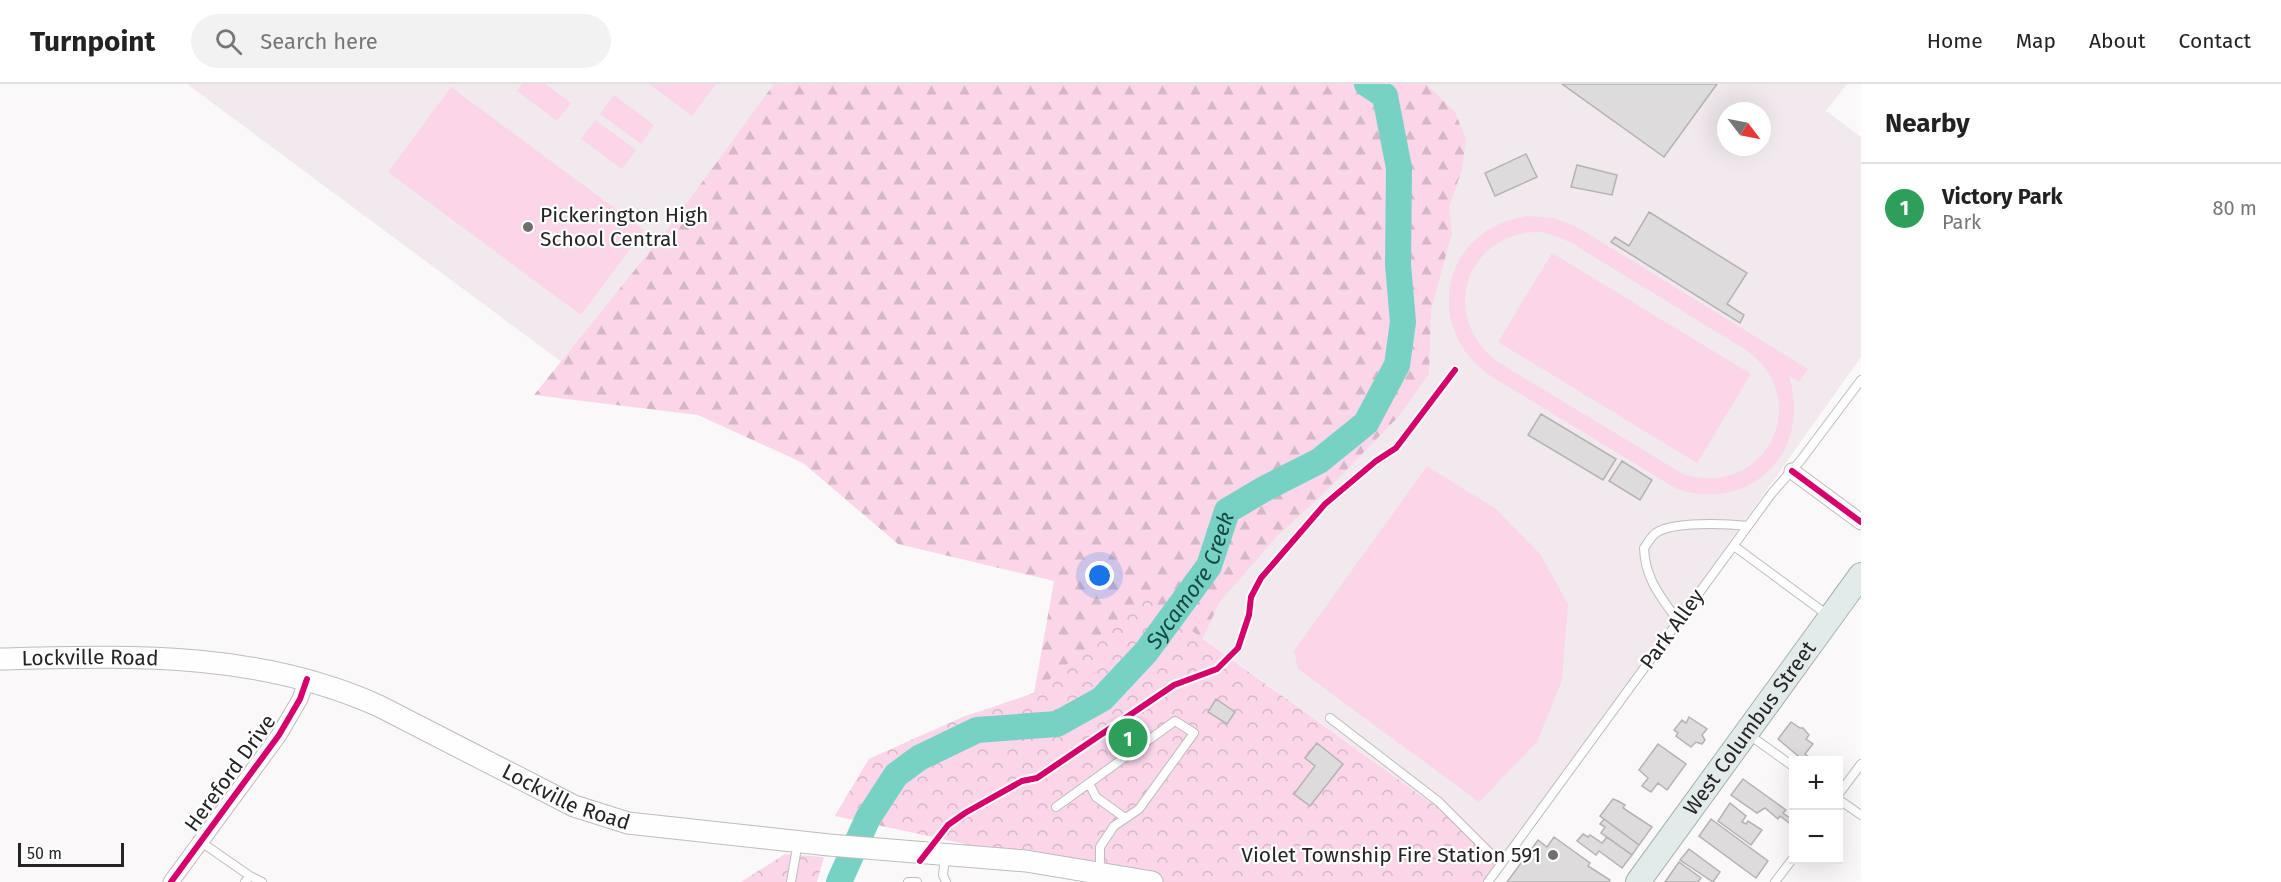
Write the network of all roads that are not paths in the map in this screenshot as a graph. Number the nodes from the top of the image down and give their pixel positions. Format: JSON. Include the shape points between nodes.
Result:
{"nodes":[{"id":1,"x":1861,"y":380,"type":"edge"},
{"id":2,"x":1792,"y":471,"type":"junction"},
{"id":3,"x":1861,"y":522,"type":"edge"},
{"id":4,"x":1748,"y":526,"type":"junction"},
{"id":5,"x":1734,"y":546,"type":"junction"},
{"id":6,"x":1861,"y":575,"type":"edge"},
{"id":7,"x":1831,"y":616,"type":"junction"},
{"id":8,"x":1678,"y":621,"type":"junction"},
{"id":9,"x":0,"y":659,"type":"edge"},
{"id":10,"x":307,"y":679,"type":"junction"},
{"id":11,"x":1330,"y":718,"type":"dead end"},
{"id":12,"x":1746,"y":733,"type":"junction"},
{"id":13,"x":1789,"y":763,"type":"edge"},
{"id":14,"x":1861,"y":764,"type":"edge"},
{"id":15,"x":1089,"y":783,"type":"junction"},
{"id":16,"x":1843,"y":791,"type":"edge"},
{"id":17,"x":1843,"y":800,"type":"edge"},
{"id":18,"x":1056,"y":807,"type":"dead end"},
{"id":19,"x":1861,"y":815,"type":"edge"},
{"id":20,"x":1125,"y":818,"type":"junction"},
{"id":21,"x":201,"y":842,"type":"junction"},
{"id":22,"x":798,"y":842,"type":"junction"},
{"id":23,"x":945,"y":854,"type":"junction"},
{"id":24,"x":1501,"y":864,"type":"junction"},
{"id":25,"x":1789,"y":864,"type":"edge"},
{"id":26,"x":1099,"y":877,"type":"edge"},
{"id":27,"x":248,"y":879,"type":"edge"},
{"id":28,"x":171,"y":882,"type":"edge"},
{"id":29,"x":262,"y":882,"type":"edge"},
{"id":30,"x":791,"y":882,"type":"edge"},
{"id":31,"x":908,"y":882,"type":"edge"},
{"id":32,"x":917,"y":882,"type":"edge"},
{"id":33,"x":946,"y":882,"type":"edge"},
{"id":34,"x":1152,"y":882,"type":"edge"},
{"id":35,"x":1488,"y":882,"type":"edge"},
{"id":36,"x":1638,"y":882,"type":"edge"},
{"id":37,"x":1775,"y":882,"type":"edge"}],
"edges":[{"from":1,"to":2,"type":"lane","name":"Park Alley"},
{"from":2,"to":3,"type":"street"},
{"from":2,"to":4,"type":"lane","name":"Park Alley"},
{"from":4,"to":5,"type":"lane","name":"Park Alley"},
{"from":4,"to":8,"type":"lane","via":[[1710,523],[1663,530],[1644,548],[1645,566]]},
{"from":5,"to":7,"type":"lane"},
{"from":5,"to":8,"type":"lane","name":"Park Alley"},
{"from":6,"to":7,"type":"main road","name":"West Columbus Street"},
{"from":7,"to":12,"type":"main road","name":"West Columbus Street"},
{"from":8,"to":24,"type":"lane","name":"Park Alley"},
{"from":9,"to":10,"type":"main road","name":"Lockville Road","via":[[197,660],[238,664]]},
{"from":10,"to":21,"type":"street","name":"Hereford Drive","via":[[279,735]]},
{"from":10,"to":22,"type":"main road","name":"Lockville Road","via":[[379,706],[587,812],[648,826]]},
{"from":11,"to":24,"type":"lane","via":[[1439,802]]},
{"from":12,"to":13,"type":"lane"},
{"from":12,"to":36,"type":"main road","name":"West Columbus Street"},
{"from":14,"to":16,"type":"lane"},
{"from":15,"to":18,"type":"lane"},
{"from":15,"to":20,"type":"lane","via":[[1096,797]]},
{"from":15,"to":20,"type":"lane","via":[[1175,720],[1194,733],[1139,808]]},
{"from":17,"to":19,"type":"lane"},
{"from":20,"to":26,"type":"lane","via":[[1114,826],[1100,847]]},
{"from":21,"to":27,"type":"lane"},
{"from":21,"to":28,"type":"street","name":"Hereford Drive"},
{"from":22,"to":23,"type":"main road","name":"Lockville Road"},
{"from":22,"to":30,"type":"lane"},
{"from":23,"to":26,"type":"main road","name":"Lockville Road","via":[[1026,861]]},
{"from":23,"to":33,"type":"lane"},
{"from":24,"to":35,"type":"lane","name":"Park Alley"},
{"from":25,"to":37,"type":"lane"},
{"from":26,"to":34,"type":"main road","name":"Lockville Road"},
{"from":27,"to":29,"type":"lane"},
{"from":31,"to":32,"type":"lane"}]}
